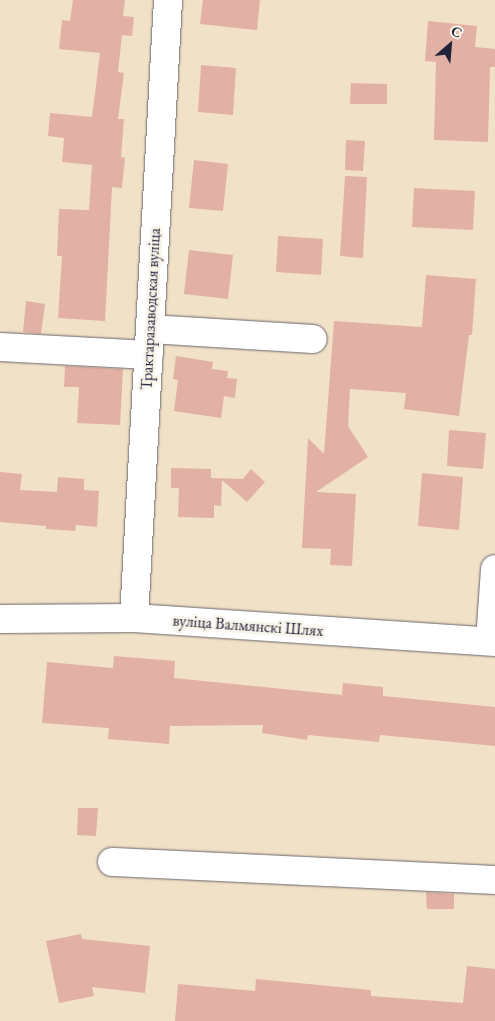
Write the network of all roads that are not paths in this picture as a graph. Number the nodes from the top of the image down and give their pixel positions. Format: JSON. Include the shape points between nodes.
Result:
{"nodes":[{"id":1,"x":168,"y":0,"type":"edge"},
{"id":2,"x":313,"y":339,"type":"dead end"},
{"id":3,"x":149,"y":342,"type":"junction"},
{"id":4,"x":0,"y":347,"type":"edge"},
{"id":5,"x":495,"y":569,"type":"edge"},
{"id":6,"x":134,"y":618,"type":"junction"},
{"id":7,"x":0,"y":619,"type":"edge"},
{"id":8,"x":492,"y":641,"type":"edge"},
{"id":9,"x":112,"y":862,"type":"dead end"},
{"id":10,"x":495,"y":880,"type":"edge"}],
"edges":[{"from":1,"to":3,"type":"street","name":"Трактаразаводская вуліца"},
{"from":2,"to":3,"type":"street"},
{"from":3,"to":4,"type":"street"},
{"from":3,"to":6,"type":"street","name":"Трактаразаводская вуліца"},
{"from":5,"to":8,"type":"street"},
{"from":6,"to":7,"type":"street","name":"вуліца Валмянскі Шлях"},
{"from":6,"to":8,"type":"street","name":"вуліца Валмянскі Шлях"},
{"from":9,"to":10,"type":"street"}]}
